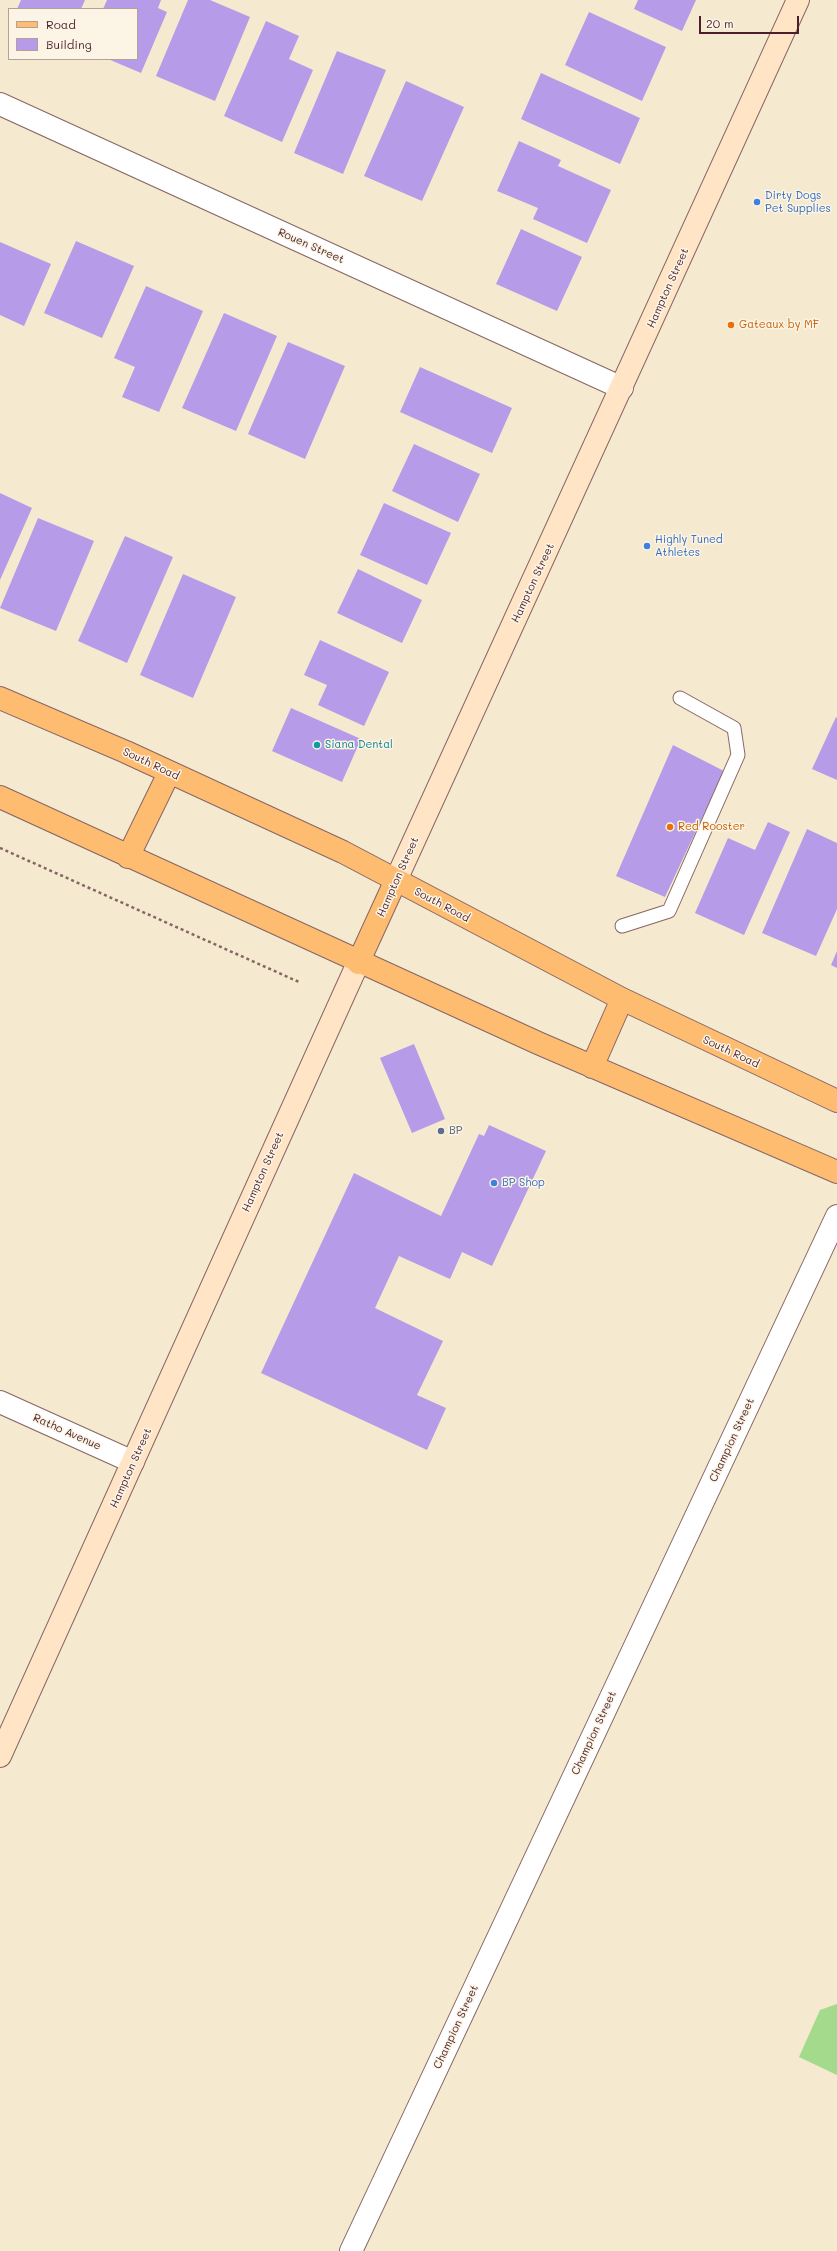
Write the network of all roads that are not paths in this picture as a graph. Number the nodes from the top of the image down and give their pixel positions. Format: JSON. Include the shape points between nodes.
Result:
{"nodes":[{"id":1,"x":798,"y":0,"type":"edge"},
{"id":2,"x":0,"y":104,"type":"edge"},
{"id":3,"x":622,"y":388,"type":"junction"},
{"id":4,"x":0,"y":698,"type":"edge"},
{"id":5,"x":680,"y":698,"type":"dead end"},
{"id":6,"x":169,"y":773,"type":"junction"},
{"id":7,"x":0,"y":797,"type":"edge"},
{"id":8,"x":128,"y":857,"type":"junction"},
{"id":9,"x":396,"y":880,"type":"junction"},
{"id":10,"x":622,"y":926,"type":"dead end"},
{"id":11,"x":358,"y":963,"type":"junction"},
{"id":12,"x":622,"y":999,"type":"junction"},
{"id":13,"x":592,"y":1067,"type":"junction"},
{"id":14,"x":837,"y":1101,"type":"edge"},
{"id":15,"x":837,"y":1172,"type":"edge"},
{"id":16,"x":837,"y":1216,"type":"edge"},
{"id":17,"x":0,"y":1402,"type":"edge"},
{"id":18,"x":133,"y":1462,"type":"junction"},
{"id":19,"x":0,"y":1756,"type":"edge"},
{"id":20,"x":351,"y":2251,"type":"edge"}],
"edges":[{"from":1,"to":3,"type":"main road","name":"Hampton Street"},
{"from":2,"to":3,"type":"street","name":"Rouen Street"},
{"from":3,"to":9,"type":"main road","name":"Hampton Street"},
{"from":4,"to":6,"type":"main road","name":"South Road"},
{"from":5,"to":10,"type":"lane","via":[[734,728],[738,755],[669,911]]},
{"from":6,"to":8,"type":"main road"},
{"from":6,"to":9,"type":"main road","name":"South Road","via":[[343,852]]},
{"from":7,"to":8,"type":"main road"},
{"from":8,"to":11,"type":"main road"},
{"from":9,"to":11,"type":"main road","name":"Hampton Street"},
{"from":9,"to":12,"type":"main road","name":"South Road"},
{"from":11,"to":13,"type":"main road"},
{"from":11,"to":18,"type":"main road","name":"Hampton Street"},
{"from":12,"to":13,"type":"main road"},
{"from":12,"to":14,"type":"main road","name":"South Road"},
{"from":13,"to":15,"type":"main road"},
{"from":16,"to":20,"type":"street","name":"Champion Street"},
{"from":17,"to":18,"type":"street","name":"Ratho Avenue"},
{"from":18,"to":19,"type":"main road","name":"Hampton Street"}]}
